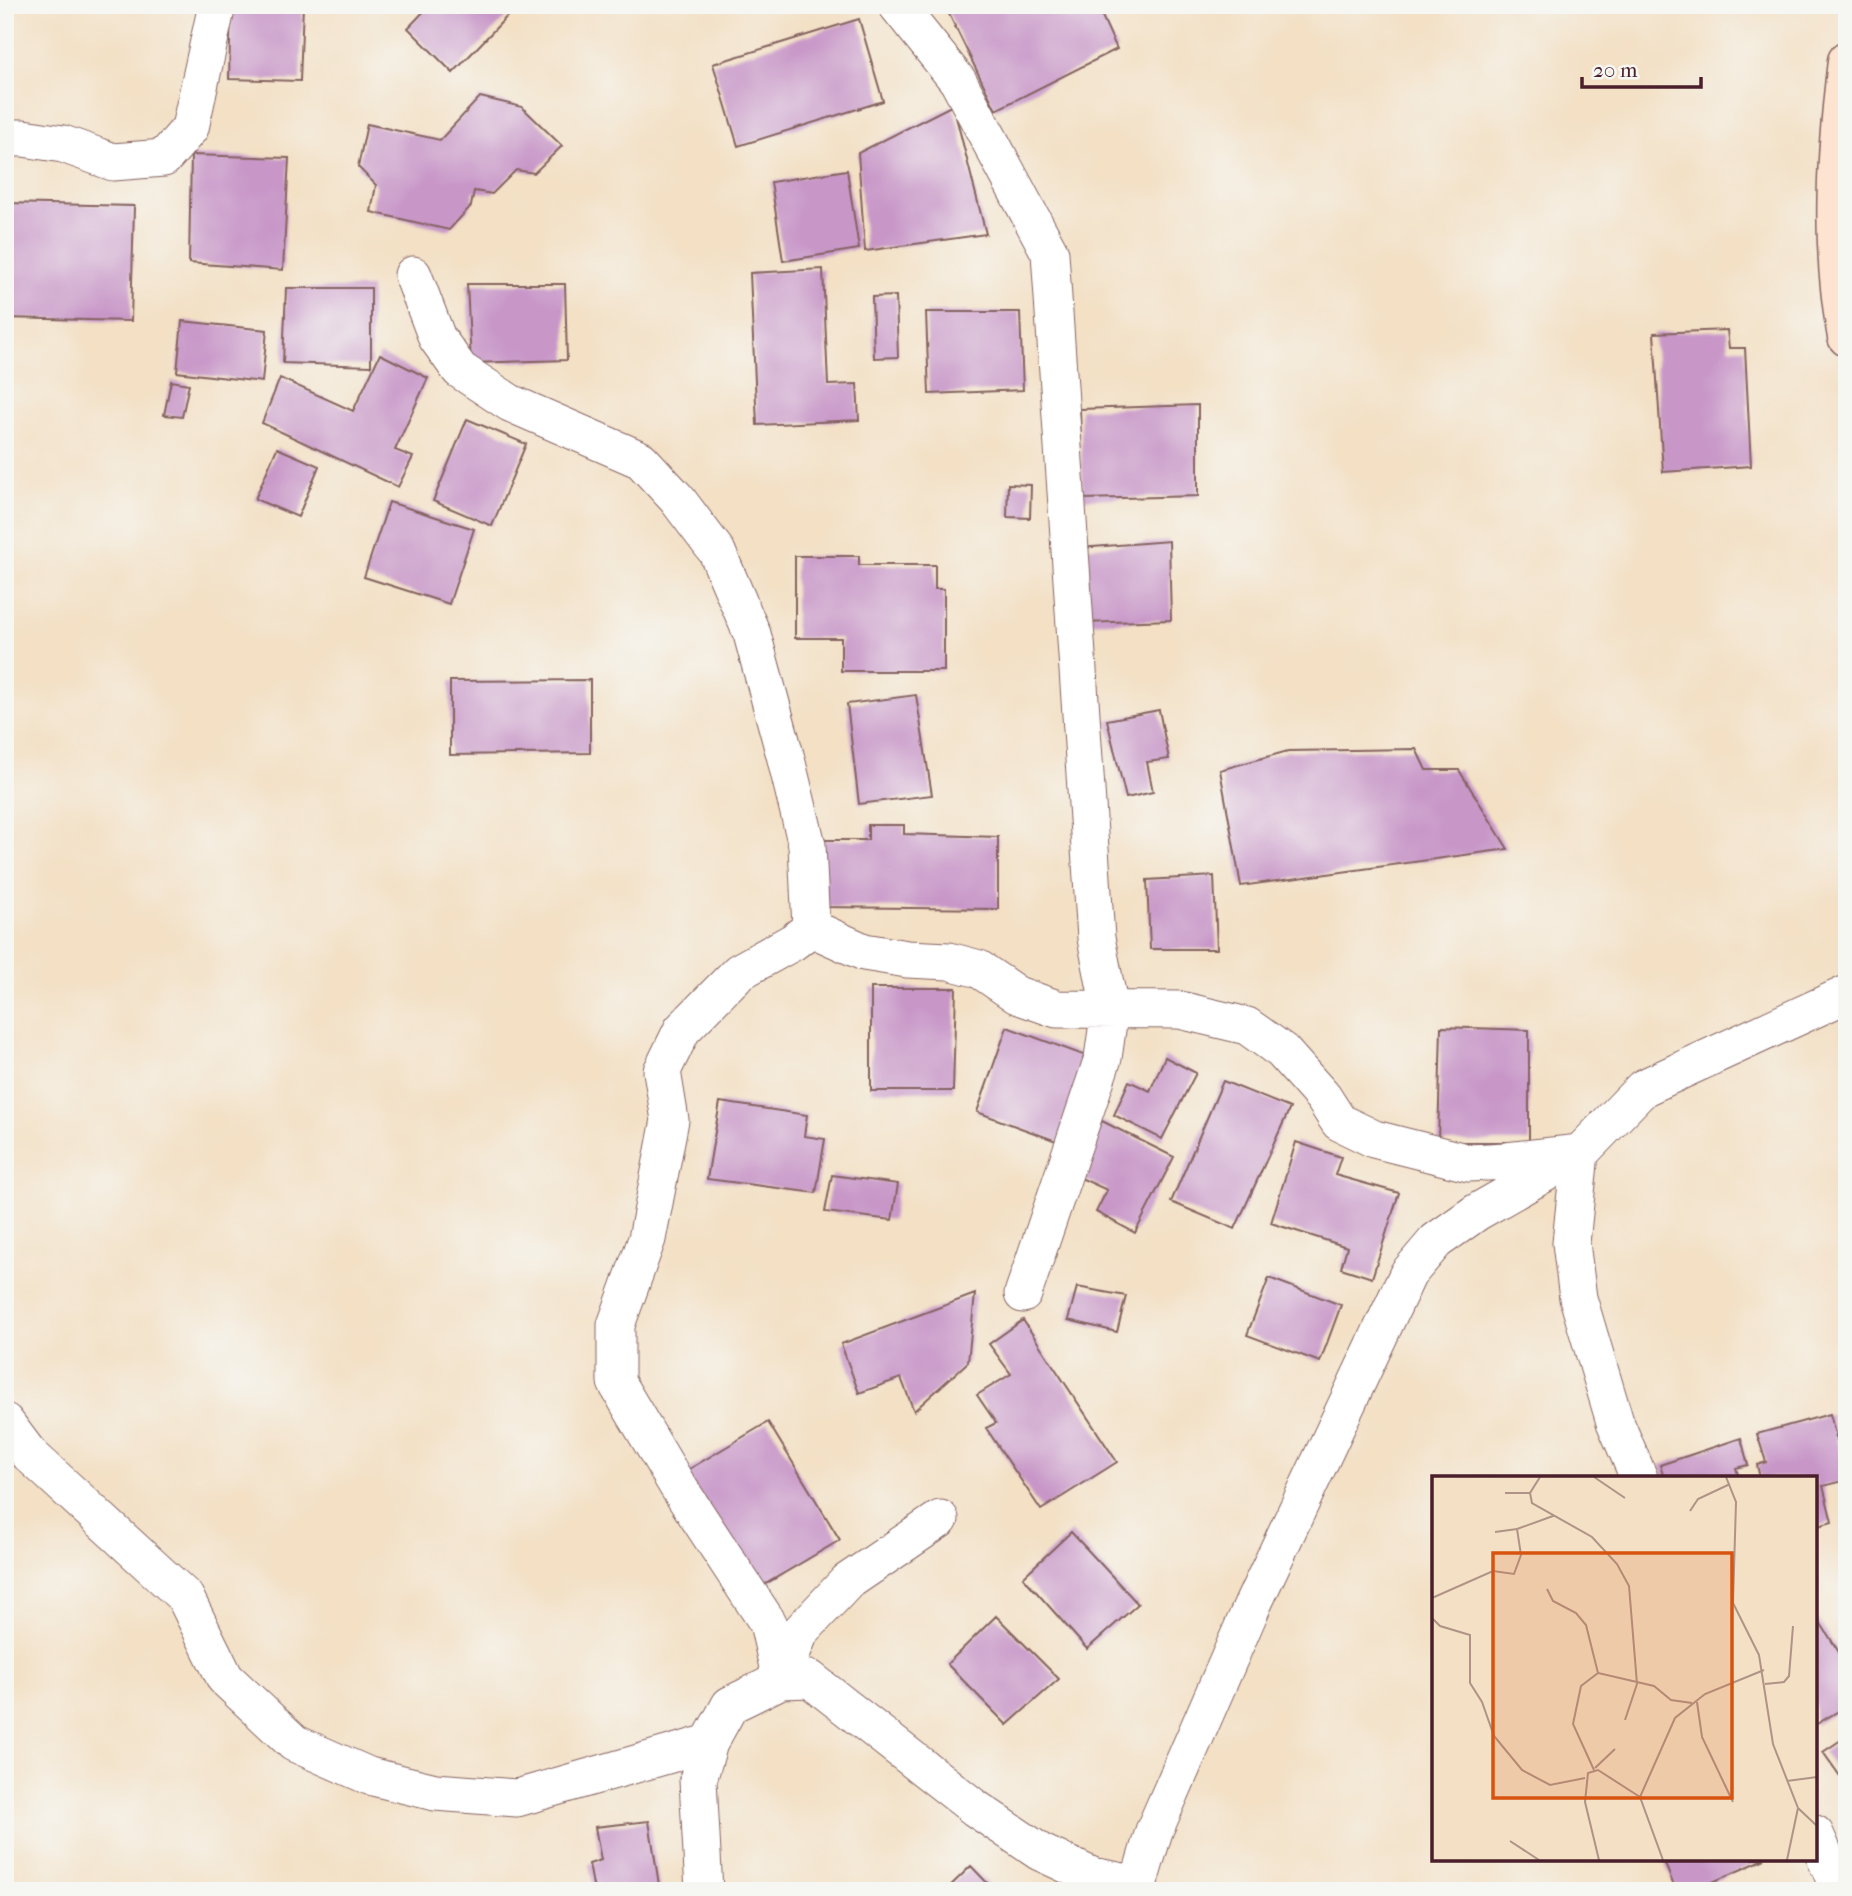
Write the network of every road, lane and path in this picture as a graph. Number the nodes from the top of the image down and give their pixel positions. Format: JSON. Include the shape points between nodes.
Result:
{"nodes":[{"id":1,"x":218,"y":5,"type":"edge"},
{"id":2,"x":897,"y":5,"type":"edge"},
{"id":3,"x":1847,"y":61,"type":"edge"},
{"id":4,"x":5,"y":138,"type":"edge"},
{"id":5,"x":412,"y":275,"type":"dead end"},
{"id":6,"x":1847,"y":337,"type":"edge"},
{"id":7,"x":811,"y":928,"type":"junction"},
{"id":8,"x":1847,"y":993,"type":"edge"},
{"id":9,"x":1110,"y":1009,"type":"junction"},
{"id":10,"x":1580,"y":1153,"type":"junction"},
{"id":11,"x":1023,"y":1294,"type":"dead end"},
{"id":12,"x":5,"y":1422,"type":"edge"},
{"id":13,"x":1638,"y":1476,"type":"edge"},
{"id":14,"x":940,"y":1519,"type":"dead end"},
{"id":15,"x":781,"y":1680,"type":"junction"},
{"id":16,"x":709,"y":1743,"type":"junction"},
{"id":17,"x":1817,"y":1839,"type":"edge"},
{"id":18,"x":1139,"y":1888,"type":"edge"},
{"id":19,"x":704,"y":1891,"type":"edge"},
{"id":20,"x":1840,"y":1891,"type":"edge"}],
"edges":[{"from":1,"to":4,"type":"street","via":[[190,128],[164,158],[113,162],[63,144]]},
{"from":2,"to":9,"type":"street","via":[[958,81],[1050,253],[1096,938]]},
{"from":3,"to":6,"type":"street","via":[[1836,238]]},
{"from":5,"to":7,"type":"street","via":[[438,338],[460,370],[510,403],[641,460],[717,552],[752,634],[785,755],[807,845]]},
{"from":7,"to":9,"type":"street","via":[[864,952],[979,969],[1017,995],[1057,1009]]},
{"from":7,"to":15,"type":"street","via":[[739,972],[682,1030],[663,1071],[670,1120],[647,1239],[615,1325],[616,1381],[677,1485],[768,1623]]},
{"from":8,"to":10,"type":"street","via":[[1643,1088]]},
{"from":9,"to":10,"type":"street","via":[[1180,1010],[1247,1026],[1282,1051],[1324,1097],[1339,1122],[1374,1139],[1469,1163]]},
{"from":9,"to":11,"type":"street","via":[[1103,1058]]},
{"from":10,"to":13,"type":"street","via":[[1571,1243],[1578,1298],[1615,1422]]},
{"from":10,"to":18,"type":"street","via":[[1456,1226],[1436,1241],[1408,1274],[1253,1604],[1154,1830]]},
{"from":12,"to":16,"type":"street","via":[[29,1454],[185,1597],[225,1678],[294,1743],[369,1776],[435,1792],[517,1798]]},
{"from":14,"to":15,"type":"street","via":[[847,1582],[800,1632]]},
{"from":15,"to":16,"type":"street","via":[[730,1705]]},
{"from":15,"to":18,"type":"street","via":[[810,1679],[975,1808],[1040,1852],[1092,1875]]},
{"from":16,"to":19,"type":"street","via":[[698,1780]]},
{"from":17,"to":20,"type":"street"}]}
